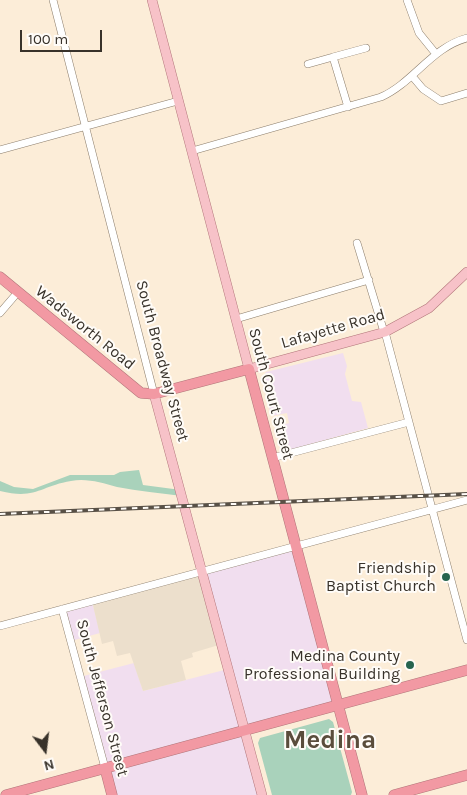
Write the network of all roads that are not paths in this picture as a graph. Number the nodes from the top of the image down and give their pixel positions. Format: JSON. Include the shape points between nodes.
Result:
{"nodes":[{"id":1,"x":53,"y":0,"type":"edge"},
{"id":2,"x":152,"y":0,"type":"edge"},
{"id":3,"x":407,"y":0,"type":"edge"},
{"id":4,"x":467,"y":38,"type":"edge"},
{"id":5,"x":366,"y":48,"type":"dead end"},
{"id":6,"x":436,"y":54,"type":"junction"},
{"id":7,"x":333,"y":57,"type":"junction"},
{"id":8,"x":308,"y":64,"type":"dead end"},
{"id":9,"x":412,"y":76,"type":"junction"},
{"id":10,"x":467,"y":93,"type":"edge"},
{"id":11,"x":178,"y":101,"type":"junction"},
{"id":12,"x":348,"y":107,"type":"junction"},
{"id":13,"x":86,"y":126,"type":"junction"},
{"id":14,"x":0,"y":150,"type":"edge"},
{"id":15,"x":192,"y":152,"type":"junction"},
{"id":16,"x":357,"y":243,"type":"dead end"},
{"id":17,"x":467,"y":272,"type":"edge"},
{"id":18,"x":0,"y":278,"type":"edge"},
{"id":19,"x":369,"y":280,"type":"junction"},
{"id":20,"x":18,"y":292,"type":"junction"},
{"id":21,"x":0,"y":314,"type":"edge"},
{"id":22,"x":236,"y":319,"type":"junction"},
{"id":23,"x":384,"y":332,"type":"junction"},
{"id":24,"x":249,"y":369,"type":"junction"},
{"id":25,"x":154,"y":394,"type":"junction"},
{"id":26,"x":409,"y":422,"type":"junction"},
{"id":27,"x":272,"y":458,"type":"junction"},
{"id":28,"x":467,"y":500,"type":"edge"},
{"id":29,"x":432,"y":510,"type":"junction"},
{"id":30,"x":295,"y":546,"type":"junction"},
{"id":31,"x":202,"y":571,"type":"junction"},
{"id":32,"x":62,"y":609,"type":"junction"},
{"id":33,"x":0,"y":626,"type":"edge"},
{"id":34,"x":467,"y":640,"type":"edge"},
{"id":35,"x":467,"y":670,"type":"edge"},
{"id":36,"x":338,"y":705,"type":"junction"},
{"id":37,"x":245,"y":730,"type":"junction"},
{"id":38,"x":104,"y":768,"type":"junction"},
{"id":39,"x":467,"y":776,"type":"edge"},
{"id":40,"x":6,"y":795,"type":"edge"},
{"id":41,"x":112,"y":795,"type":"edge"},
{"id":42,"x":262,"y":795,"type":"edge"},
{"id":43,"x":362,"y":795,"type":"edge"},
{"id":44,"x":394,"y":795,"type":"edge"}],
"edges":[{"from":1,"to":13,"type":"street","name":"South Broadway Street"},
{"from":2,"to":11,"type":"main road","name":"South Court Street"},
{"from":3,"to":6,"type":"street","via":[[419,33]]},
{"from":4,"to":6,"type":"street"},
{"from":5,"to":7,"type":"street"},
{"from":6,"to":9,"type":"street"},
{"from":7,"to":8,"type":"street"},
{"from":7,"to":12,"type":"street"},
{"from":9,"to":10,"type":"street","via":[[423,89],[441,101]]},
{"from":9,"to":12,"type":"street","via":[[390,93]]},
{"from":11,"to":13,"type":"street"},
{"from":11,"to":15,"type":"main road","name":"South Court Street"},
{"from":12,"to":15,"type":"street"},
{"from":13,"to":14,"type":"street"},
{"from":13,"to":25,"type":"street","name":"South Broadway Street"},
{"from":15,"to":22,"type":"main road","name":"South Court Street"},
{"from":16,"to":19,"type":"street"},
{"from":17,"to":23,"type":"main road","name":"Lafayette Road","via":[[429,308]]},
{"from":18,"to":20,"type":"highway","name":"Wadsworth Road"},
{"from":19,"to":22,"type":"street"},
{"from":19,"to":23,"type":"street"},
{"from":20,"to":21,"type":"street"},
{"from":20,"to":25,"type":"highway","name":"Wadsworth Road","via":[[141,393]]},
{"from":22,"to":24,"type":"main road","name":"South Court Street"},
{"from":23,"to":24,"type":"main road","name":"Lafayette Road"},
{"from":23,"to":26,"type":"street"},
{"from":24,"to":25,"type":"highway"},
{"from":24,"to":27,"type":"highway","name":"South Court Street"},
{"from":25,"to":31,"type":"main road","name":"South Broadway Street"},
{"from":26,"to":27,"type":"street"},
{"from":26,"to":29,"type":"street"},
{"from":27,"to":30,"type":"highway","name":"South Court Street"},
{"from":28,"to":29,"type":"street"},
{"from":29,"to":30,"type":"street"},
{"from":29,"to":34,"type":"street"},
{"from":30,"to":31,"type":"street"},
{"from":30,"to":36,"type":"highway","name":"South Court Street"},
{"from":31,"to":32,"type":"street"},
{"from":31,"to":37,"type":"main road","name":"South Broadway Street"},
{"from":32,"to":33,"type":"street"},
{"from":32,"to":38,"type":"street","name":"South Jefferson Street"},
{"from":35,"to":36,"type":"highway"},
{"from":36,"to":37,"type":"highway"},
{"from":36,"to":43,"type":"highway","name":"South Court Street"},
{"from":37,"to":38,"type":"highway"},
{"from":37,"to":42,"type":"main road","name":"South Broadway Street"},
{"from":38,"to":40,"type":"highway"},
{"from":38,"to":41,"type":"highway","name":"South Jefferson Street"},
{"from":39,"to":44,"type":"highway"}]}
